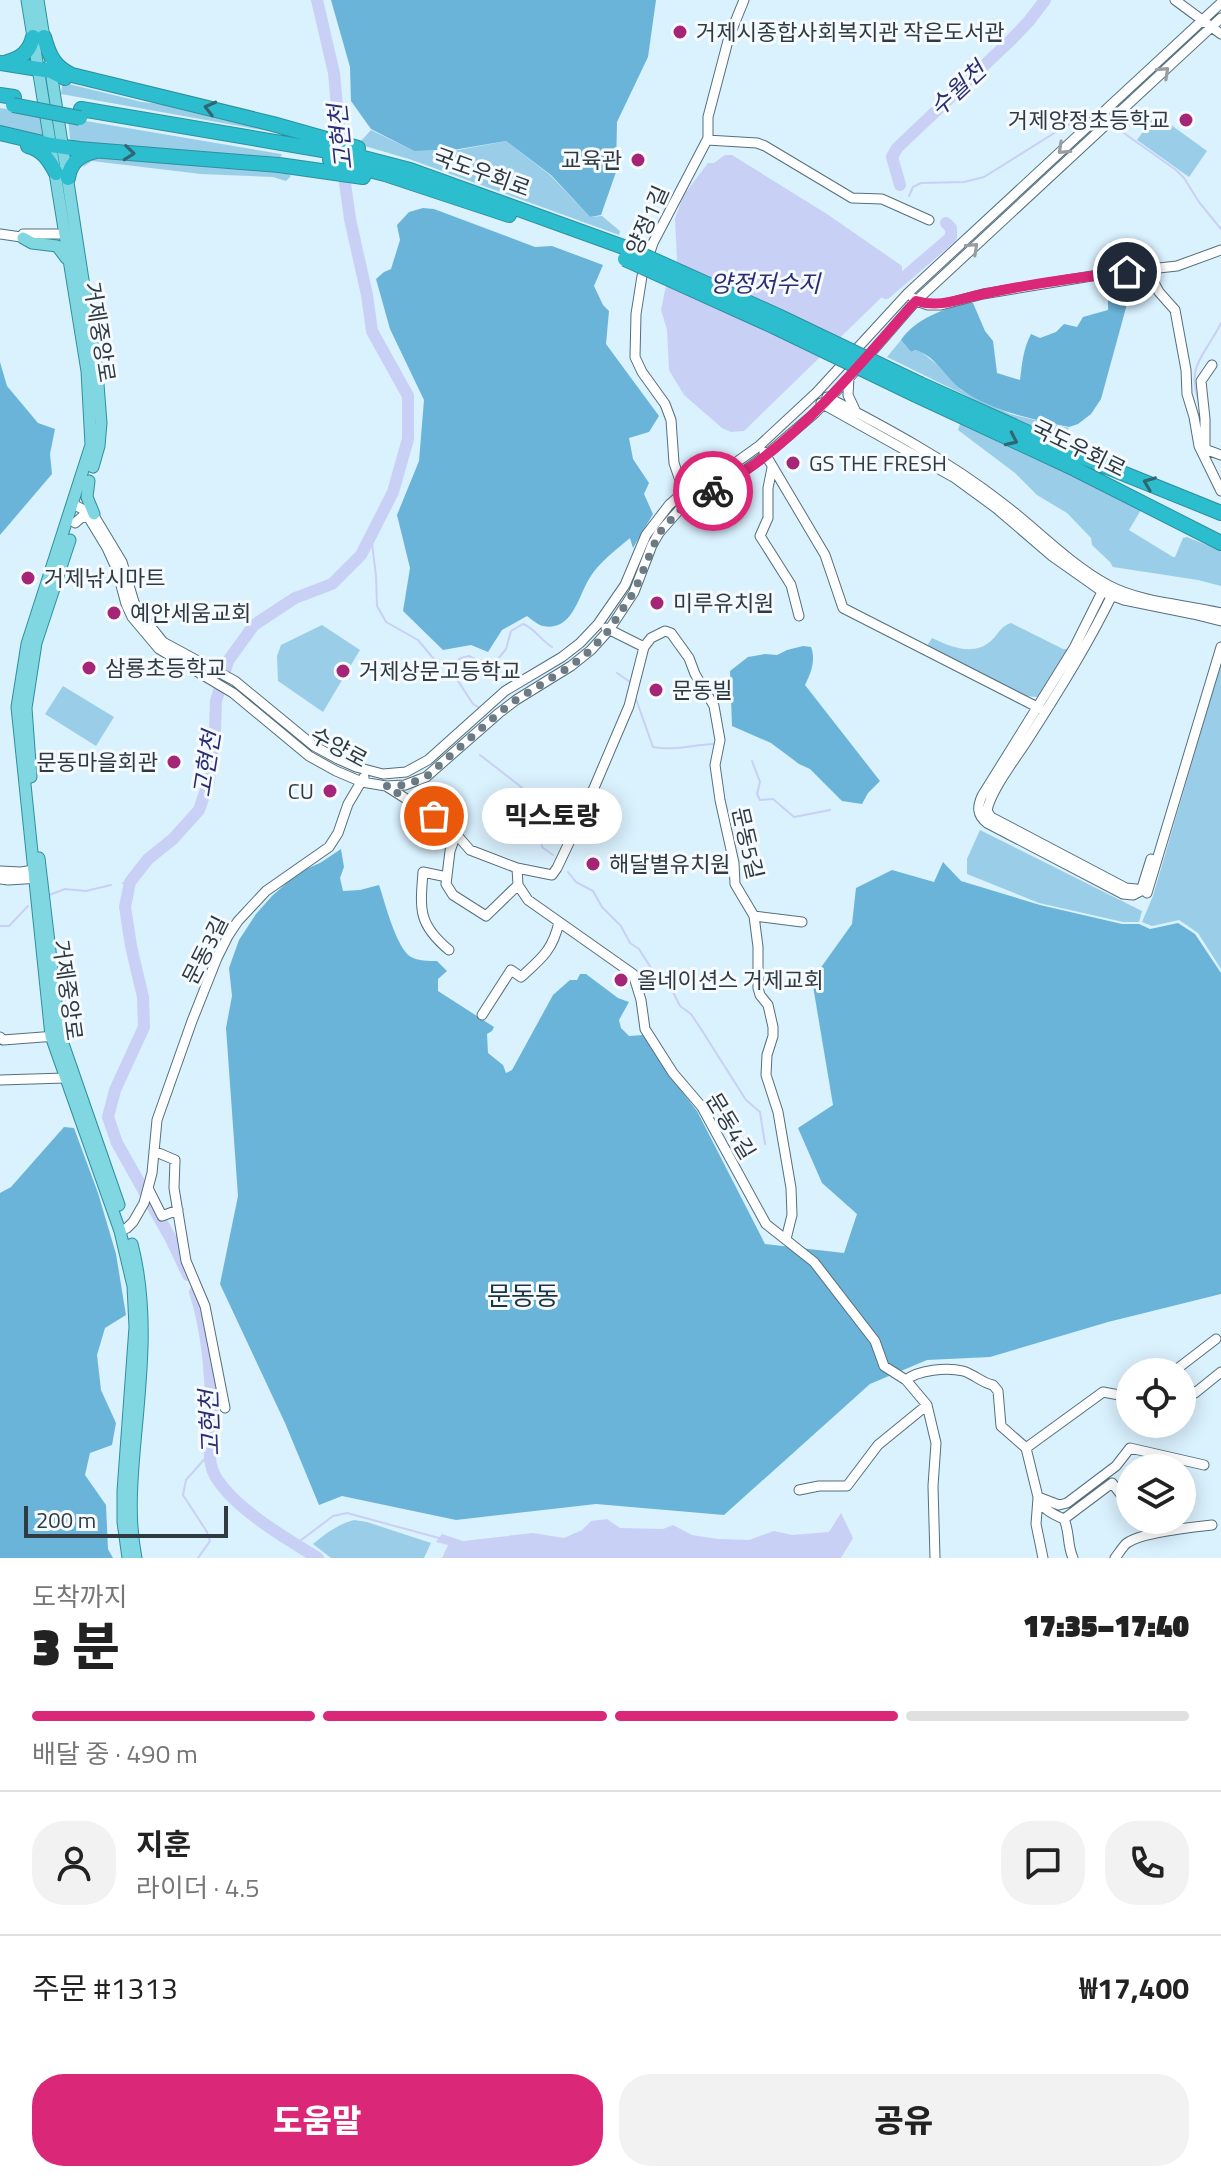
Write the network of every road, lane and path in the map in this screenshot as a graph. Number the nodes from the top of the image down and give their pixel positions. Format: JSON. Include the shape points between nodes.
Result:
{"nodes":[{"id":1,"x":27,"y":0,"type":"edge"},
{"id":2,"x":38,"y":0,"type":"edge"},
{"id":3,"x":744,"y":0,"type":"edge"},
{"id":4,"x":1175,"y":0,"type":"edge"},
{"id":5,"x":1221,"y":3,"type":"edge"},
{"id":6,"x":1221,"y":18,"type":"edge"},
{"id":7,"x":1207,"y":24,"type":"junction"},
{"id":8,"x":1221,"y":34,"type":"edge"},
{"id":9,"x":38,"y":37,"type":"junction"},
{"id":10,"x":2,"y":63,"type":"edge"},
{"id":11,"x":45,"y":70,"type":"junction"},
{"id":12,"x":168,"y":98,"type":"junction"},
{"id":13,"x":7,"y":100,"type":"edge"},
{"id":14,"x":0,"y":133,"type":"edge"},
{"id":15,"x":0,"y":139,"type":"edge"},
{"id":16,"x":707,"y":140,"type":"junction"},
{"id":17,"x":57,"y":145,"type":"junction"},
{"id":18,"x":101,"y":150,"type":"junction"},
{"id":19,"x":279,"y":152,"type":"junction"},
{"id":20,"x":62,"y":176,"type":"junction"},
{"id":21,"x":410,"y":176,"type":"junction"},
{"id":22,"x":62,"y":213,"type":"junction"},
{"id":23,"x":929,"y":220,"type":"dead end"},
{"id":24,"x":0,"y":232,"type":"edge"},
{"id":25,"x":45,"y":235,"type":"junction"},
{"id":26,"x":70,"y":236,"type":"junction"},
{"id":27,"x":23,"y":238,"type":"junction"},
{"id":28,"x":1221,"y":250,"type":"edge"},
{"id":29,"x":69,"y":261,"type":"junction"},
{"id":30,"x":1147,"y":270,"type":"junction"},
{"id":31,"x":908,"y":293,"type":"junction"},
{"id":32,"x":916,"y":301,"type":"junction"},
{"id":33,"x":1212,"y":365,"type":"dead end"},
{"id":34,"x":849,"y":378,"type":"junction"},
{"id":35,"x":918,"y":390,"type":"junction"},
{"id":36,"x":814,"y":395,"type":"junction"},
{"id":37,"x":829,"y":404,"type":"junction"},
{"id":38,"x":856,"y":413,"type":"junction"},
{"id":39,"x":759,"y":446,"type":"junction"},
{"id":40,"x":1202,"y":447,"type":"junction"},
{"id":41,"x":766,"y":455,"type":"junction"},
{"id":42,"x":1221,"y":455,"type":"edge"},
{"id":43,"x":772,"y":467,"type":"junction"},
{"id":44,"x":89,"y":481,"type":"junction"},
{"id":45,"x":1221,"y":491,"type":"edge"},
{"id":46,"x":686,"y":496,"type":"junction"},
{"id":47,"x":78,"y":503,"type":"junction"},
{"id":48,"x":1221,"y":513,"type":"edge"},
{"id":49,"x":92,"y":516,"type":"junction"},
{"id":50,"x":75,"y":523,"type":"junction"},
{"id":51,"x":1221,"y":543,"type":"edge"},
{"id":52,"x":1087,"y":582,"type":"junction"},
{"id":53,"x":1109,"y":590,"type":"junction"},
{"id":54,"x":1096,"y":607,"type":"junction"},
{"id":55,"x":1221,"y":613,"type":"edge"},
{"id":56,"x":799,"y":616,"type":"dead end"},
{"id":57,"x":1221,"y":621,"type":"edge"},
{"id":58,"x":598,"y":624,"type":"junction"},
{"id":59,"x":609,"y":630,"type":"junction"},
{"id":60,"x":644,"y":647,"type":"junction"},
{"id":61,"x":1221,"y":647,"type":"edge"},
{"id":62,"x":1042,"y":710,"type":"junction"},
{"id":63,"x":367,"y":770,"type":"junction"},
{"id":64,"x":362,"y":782,"type":"junction"},
{"id":65,"x":386,"y":786,"type":"junction"},
{"id":66,"x":456,"y":834,"type":"junction"},
{"id":67,"x":1151,"y":859,"type":"dead end"},
{"id":68,"x":517,"y":868,"type":"junction"},
{"id":69,"x":0,"y":871,"type":"edge"},
{"id":70,"x":31,"y":875,"type":"junction"},
{"id":71,"x":447,"y":877,"type":"junction"},
{"id":72,"x":0,"y":879,"type":"edge"},
{"id":73,"x":518,"y":885,"type":"junction"},
{"id":74,"x":1144,"y":890,"type":"junction"},
{"id":75,"x":754,"y":916,"type":"junction"},
{"id":76,"x":559,"y":922,"type":"junction"},
{"id":77,"x":802,"y":922,"type":"dead end"},
{"id":78,"x":449,"y":950,"type":"dead end"},
{"id":79,"x":482,"y":1015,"type":"dead end"},
{"id":80,"x":55,"y":1036,"type":"junction"},
{"id":81,"x":0,"y":1037,"type":"edge"},
{"id":82,"x":69,"y":1077,"type":"junction"},
{"id":83,"x":0,"y":1080,"type":"edge"},
{"id":84,"x":154,"y":1151,"type":"junction"},
{"id":85,"x":149,"y":1190,"type":"junction"},
{"id":86,"x":178,"y":1210,"type":"junction"},
{"id":87,"x":123,"y":1230,"type":"junction"},
{"id":88,"x":786,"y":1239,"type":"junction"},
{"id":89,"x":1216,"y":1339,"type":"dead end"},
{"id":90,"x":1191,"y":1358,"type":"edge"},
{"id":91,"x":1221,"y":1372,"type":"edge"},
{"id":92,"x":906,"y":1380,"type":"junction"},
{"id":93,"x":1196,"y":1392,"type":"edge"},
{"id":94,"x":1116,"y":1394,"type":"edge"},
{"id":95,"x":927,"y":1405,"type":"junction"},
{"id":96,"x":225,"y":1408,"type":"dead end"},
{"id":97,"x":1026,"y":1448,"type":"junction"},
{"id":98,"x":1204,"y":1465,"type":"dead end"},
{"id":99,"x":1116,"y":1488,"type":"edge"},
{"id":100,"x":799,"y":1490,"type":"dead end"},
{"id":101,"x":1038,"y":1497,"type":"junction"},
{"id":102,"x":1064,"y":1519,"type":"junction"},
{"id":103,"x":1212,"y":1525,"type":"dead end"},
{"id":104,"x":128,"y":1558,"type":"edge"},
{"id":105,"x":136,"y":1558,"type":"edge"},
{"id":106,"x":935,"y":1558,"type":"edge"},
{"id":107,"x":1043,"y":1558,"type":"edge"},
{"id":108,"x":1073,"y":1558,"type":"edge"},
{"id":109,"x":1115,"y":1558,"type":"edge"}],
"edges":[{"from":1,"to":9,"type":"main road","name":"거제중앙로"},
{"from":2,"to":9,"type":"main road","name":"거제중앙로"},
{"from":3,"to":16,"type":"street","name":"양정1길","via":[[729,37]]},
{"from":4,"to":7,"type":"street"},
{"from":5,"to":7,"type":"street"},
{"from":6,"to":7,"type":"street"},
{"from":7,"to":8,"type":"street"},
{"from":7,"to":31,"type":"street","one_way":true},
{"from":32,"to":7,"type":"street","name":"수양로","one_way":true},
{"from":9,"to":10,"type":"highway","via":[[22,56]]},
{"from":9,"to":11,"type":"main road","name":"거제중앙로"},
{"from":9,"to":12,"type":"highway","via":[[51,60],[67,73]]},
{"from":10,"to":11,"type":"highway"},
{"from":11,"to":12,"type":"highway","via":[[136,96]]},
{"from":11,"to":17,"type":"main road","name":"거제중앙로"},
{"from":21,"to":12,"type":"highway","one_way":true,"via":[[381,155]]},
{"from":13,"to":19,"type":"highway"},
{"from":14,"to":17,"type":"highway"},
{"from":15,"to":20,"type":"highway","via":[[36,148]]},
{"from":16,"to":23,"type":"street","via":[[757,143],[852,198],[882,199]]},
{"from":16,"to":46,"type":"street","name":"양정1길","via":[[653,243],[642,276],[634,337],[635,357],[671,420],[674,463]]},
{"from":17,"to":18,"type":"highway"},
{"from":17,"to":20,"type":"main road","name":"거제중앙로"},
{"from":18,"to":19,"type":"highway","one_way":true},
{"from":18,"to":20,"type":"highway","via":[[80,156]]},
{"from":19,"to":21,"type":"highway"},
{"from":19,"to":21,"type":"highway","via":[[352,155]]},
{"from":20,"to":22,"type":"main road","name":"거제중앙로"},
{"from":20,"to":26,"type":"main road","name":"거제중앙로"},
{"from":21,"to":35,"type":"highway","name":"국도우회로","bridge":true,"via":[[627,254],[778,316]]},
{"from":22,"to":25,"type":"street","via":[[57,229]]},
{"from":22,"to":26,"type":"main road","name":"거제중앙로"},
{"from":24,"to":25,"type":"street"},
{"from":24,"to":27,"type":"street"},
{"from":25,"to":26,"type":"street"},
{"from":26,"to":27,"type":"street"},
{"from":26,"to":29,"type":"main road","name":"거제중앙로"},
{"from":26,"to":44,"type":"main road","name":"거제중앙로","via":[[97,371],[101,423]]},
{"from":27,"to":29,"type":"main road","via":[[57,246]]},
{"from":28,"to":30,"type":"street"},
{"from":29,"to":47,"type":"main road","name":"거제중앙로","via":[[92,425]]},
{"from":30,"to":32,"type":"street","via":[[998,291],[941,305]]},
{"from":30,"to":40,"type":"street","via":[[1175,310],[1187,394]]},
{"from":31,"to":32,"type":"street"},
{"from":31,"to":36,"type":"street"},
{"from":32,"to":34,"type":"street","name":"수양로"},
{"from":33,"to":40,"type":"street","via":[[1201,381]]},
{"from":34,"to":37,"type":"street","name":"수양로"},
{"from":34,"to":38,"type":"street","via":[[848,395]]},
{"from":48,"to":35,"type":"highway","name":"국도우회로","one_way":true},
{"from":35,"to":51,"type":"highway","name":"국도우회로","one_way":true},
{"from":36,"to":37,"type":"street"},
{"from":36,"to":39,"type":"street"},
{"from":37,"to":38,"type":"street"},
{"from":37,"to":41,"type":"street","name":"수양로"},
{"from":37,"to":52,"type":"street","via":[[955,478]]},
{"from":38,"to":53,"type":"street","via":[[1001,501]]},
{"from":39,"to":41,"type":"street"},
{"from":39,"to":46,"type":"street"},
{"from":40,"to":42,"type":"street"},
{"from":40,"to":45,"type":"street"},
{"from":41,"to":43,"type":"street"},
{"from":41,"to":46,"type":"street","name":"수양로","via":[[728,483]]},
{"from":43,"to":56,"type":"street","via":[[768,518],[760,536],[786,576]]},
{"from":43,"to":62,"type":"street","via":[[825,555],[843,608]]},
{"from":44,"to":47,"type":"main road","name":"거제중앙로"},
{"from":44,"to":49,"type":"main road"},
{"from":46,"to":58,"type":"street","name":"수양로","via":[[669,505],[646,535],[625,585]]},
{"from":46,"to":59,"type":"street","name":"수양로","via":[[659,533],[634,592]]},
{"from":47,"to":49,"type":"street","name":"수양로"},
{"from":47,"to":50,"type":"main road","name":"거제중앙로"},
{"from":47,"to":70,"type":"main road","name":"거제중앙로","via":[[27,644],[17,707]]},
{"from":49,"to":50,"type":"street"},
{"from":49,"to":63,"type":"street","name":"수양로","via":[[122,562],[134,602],[163,642],[235,681],[314,746]]},
{"from":49,"to":64,"type":"street","name":"수양로","via":[[132,617],[159,649],[233,693],[309,756]]},
{"from":50,"to":70,"type":"main road","name":"거제중앙로","via":[[36,643],[26,708]]},
{"from":52,"to":53,"type":"street"},
{"from":52,"to":54,"type":"street"},
{"from":53,"to":54,"type":"street"},
{"from":53,"to":55,"type":"street"},
{"from":53,"to":57,"type":"street","via":[[1124,600]]},
{"from":53,"to":62,"type":"street"},
{"from":54,"to":62,"type":"street"},
{"from":58,"to":59,"type":"street"},
{"from":58,"to":63,"type":"street","name":"수양로","via":[[562,657],[505,691],[420,766],[395,774]]},
{"from":59,"to":60,"type":"street"},
{"from":59,"to":65,"type":"street","name":"수양로","via":[[591,650],[499,713],[426,777]]},
{"from":60,"to":68,"type":"street","via":[[629,706],[557,868],[552,875]]},
{"from":60,"to":75,"type":"street","name":"문동5길","via":[[651,638],[671,633],[714,706],[720,740],[715,765],[735,884]]},
{"from":61,"to":74,"type":"street"},
{"from":62,"to":74,"type":"street","via":[[1026,725],[982,796],[980,818],[1123,894]]},
{"from":63,"to":64,"type":"street","name":"문동3길"},
{"from":64,"to":65,"type":"street","name":"수양로"},
{"from":64,"to":84,"type":"street","name":"문동3길","via":[[329,847],[266,891],[228,936],[162,1103]]},
{"from":65,"to":66,"type":"street"},
{"from":66,"to":68,"type":"street","via":[[470,850]]},
{"from":66,"to":71,"type":"street"},
{"from":67,"to":74,"type":"street"},
{"from":68,"to":73,"type":"street"},
{"from":69,"to":70,"type":"street"},
{"from":70,"to":72,"type":"street"},
{"from":70,"to":80,"type":"main road","name":"거제중앙로"},
{"from":70,"to":80,"type":"main road","name":"거제중앙로"},
{"from":71,"to":73,"type":"street","via":[[453,895],[486,916]]},
{"from":71,"to":78,"type":"street","via":[[423,872],[421,909],[433,937]]},
{"from":73,"to":76,"type":"street","name":"문동4길","via":[[528,900]]},
{"from":75,"to":77,"type":"street"},
{"from":75,"to":88,"type":"street","name":"문동5길","via":[[758,988],[773,1027],[766,1075],[791,1188]]},
{"from":76,"to":79,"type":"street","via":[[555,941],[521,977],[511,970]]},
{"from":76,"to":88,"type":"street","name":"문동4길","via":[[633,974],[645,1029],[702,1107],[766,1224]]},
{"from":80,"to":81,"type":"street"},
{"from":80,"to":82,"type":"main road","name":"거제중앙로"},
{"from":82,"to":83,"type":"street"},
{"from":82,"to":87,"type":"main road","name":"거제중앙로"},
{"from":84,"to":85,"type":"street","name":"문동3길"},
{"from":84,"to":86,"type":"street","via":[[175,1160]]},
{"from":85,"to":86,"type":"street","via":[[162,1216]]},
{"from":85,"to":87,"type":"street","name":"문동3길"},
{"from":86,"to":96,"type":"street","via":[[186,1261],[205,1306]]},
{"from":87,"to":104,"type":"main road","name":"거제중앙로","via":[[135,1327],[123,1491]]},
{"from":87,"to":105,"type":"main road","name":"거제중앙로","via":[[140,1277],[143,1319],[130,1510]]},
{"from":88,"to":92,"type":"street","name":"문동4길","via":[[814,1262],[875,1341],[884,1366]]},
{"from":89,"to":90,"type":"street"},
{"from":91,"to":93,"type":"street"},
{"from":92,"to":95,"type":"street","name":"문동4길"},
{"from":92,"to":97,"type":"street","via":[[933,1370],[964,1371],[993,1385],[1001,1426]]},
{"from":94,"to":97,"type":"street","via":[[1103,1392]]},
{"from":95,"to":100,"type":"street","via":[[878,1445],[847,1486]]},
{"from":95,"to":106,"type":"street","name":"문동4길","via":[[936,1443]]},
{"from":97,"to":101,"type":"street"},
{"from":98,"to":101,"type":"street","via":[[1130,1448],[1116,1466],[1067,1503]]},
{"from":99,"to":102,"type":"street","via":[[1112,1483]]},
{"from":101,"to":102,"type":"street","via":[[1041,1505]]},
{"from":101,"to":107,"type":"street","via":[[1036,1524]]},
{"from":102,"to":108,"type":"street"},
{"from":103,"to":109,"type":"street","via":[[1136,1539]]}]}
